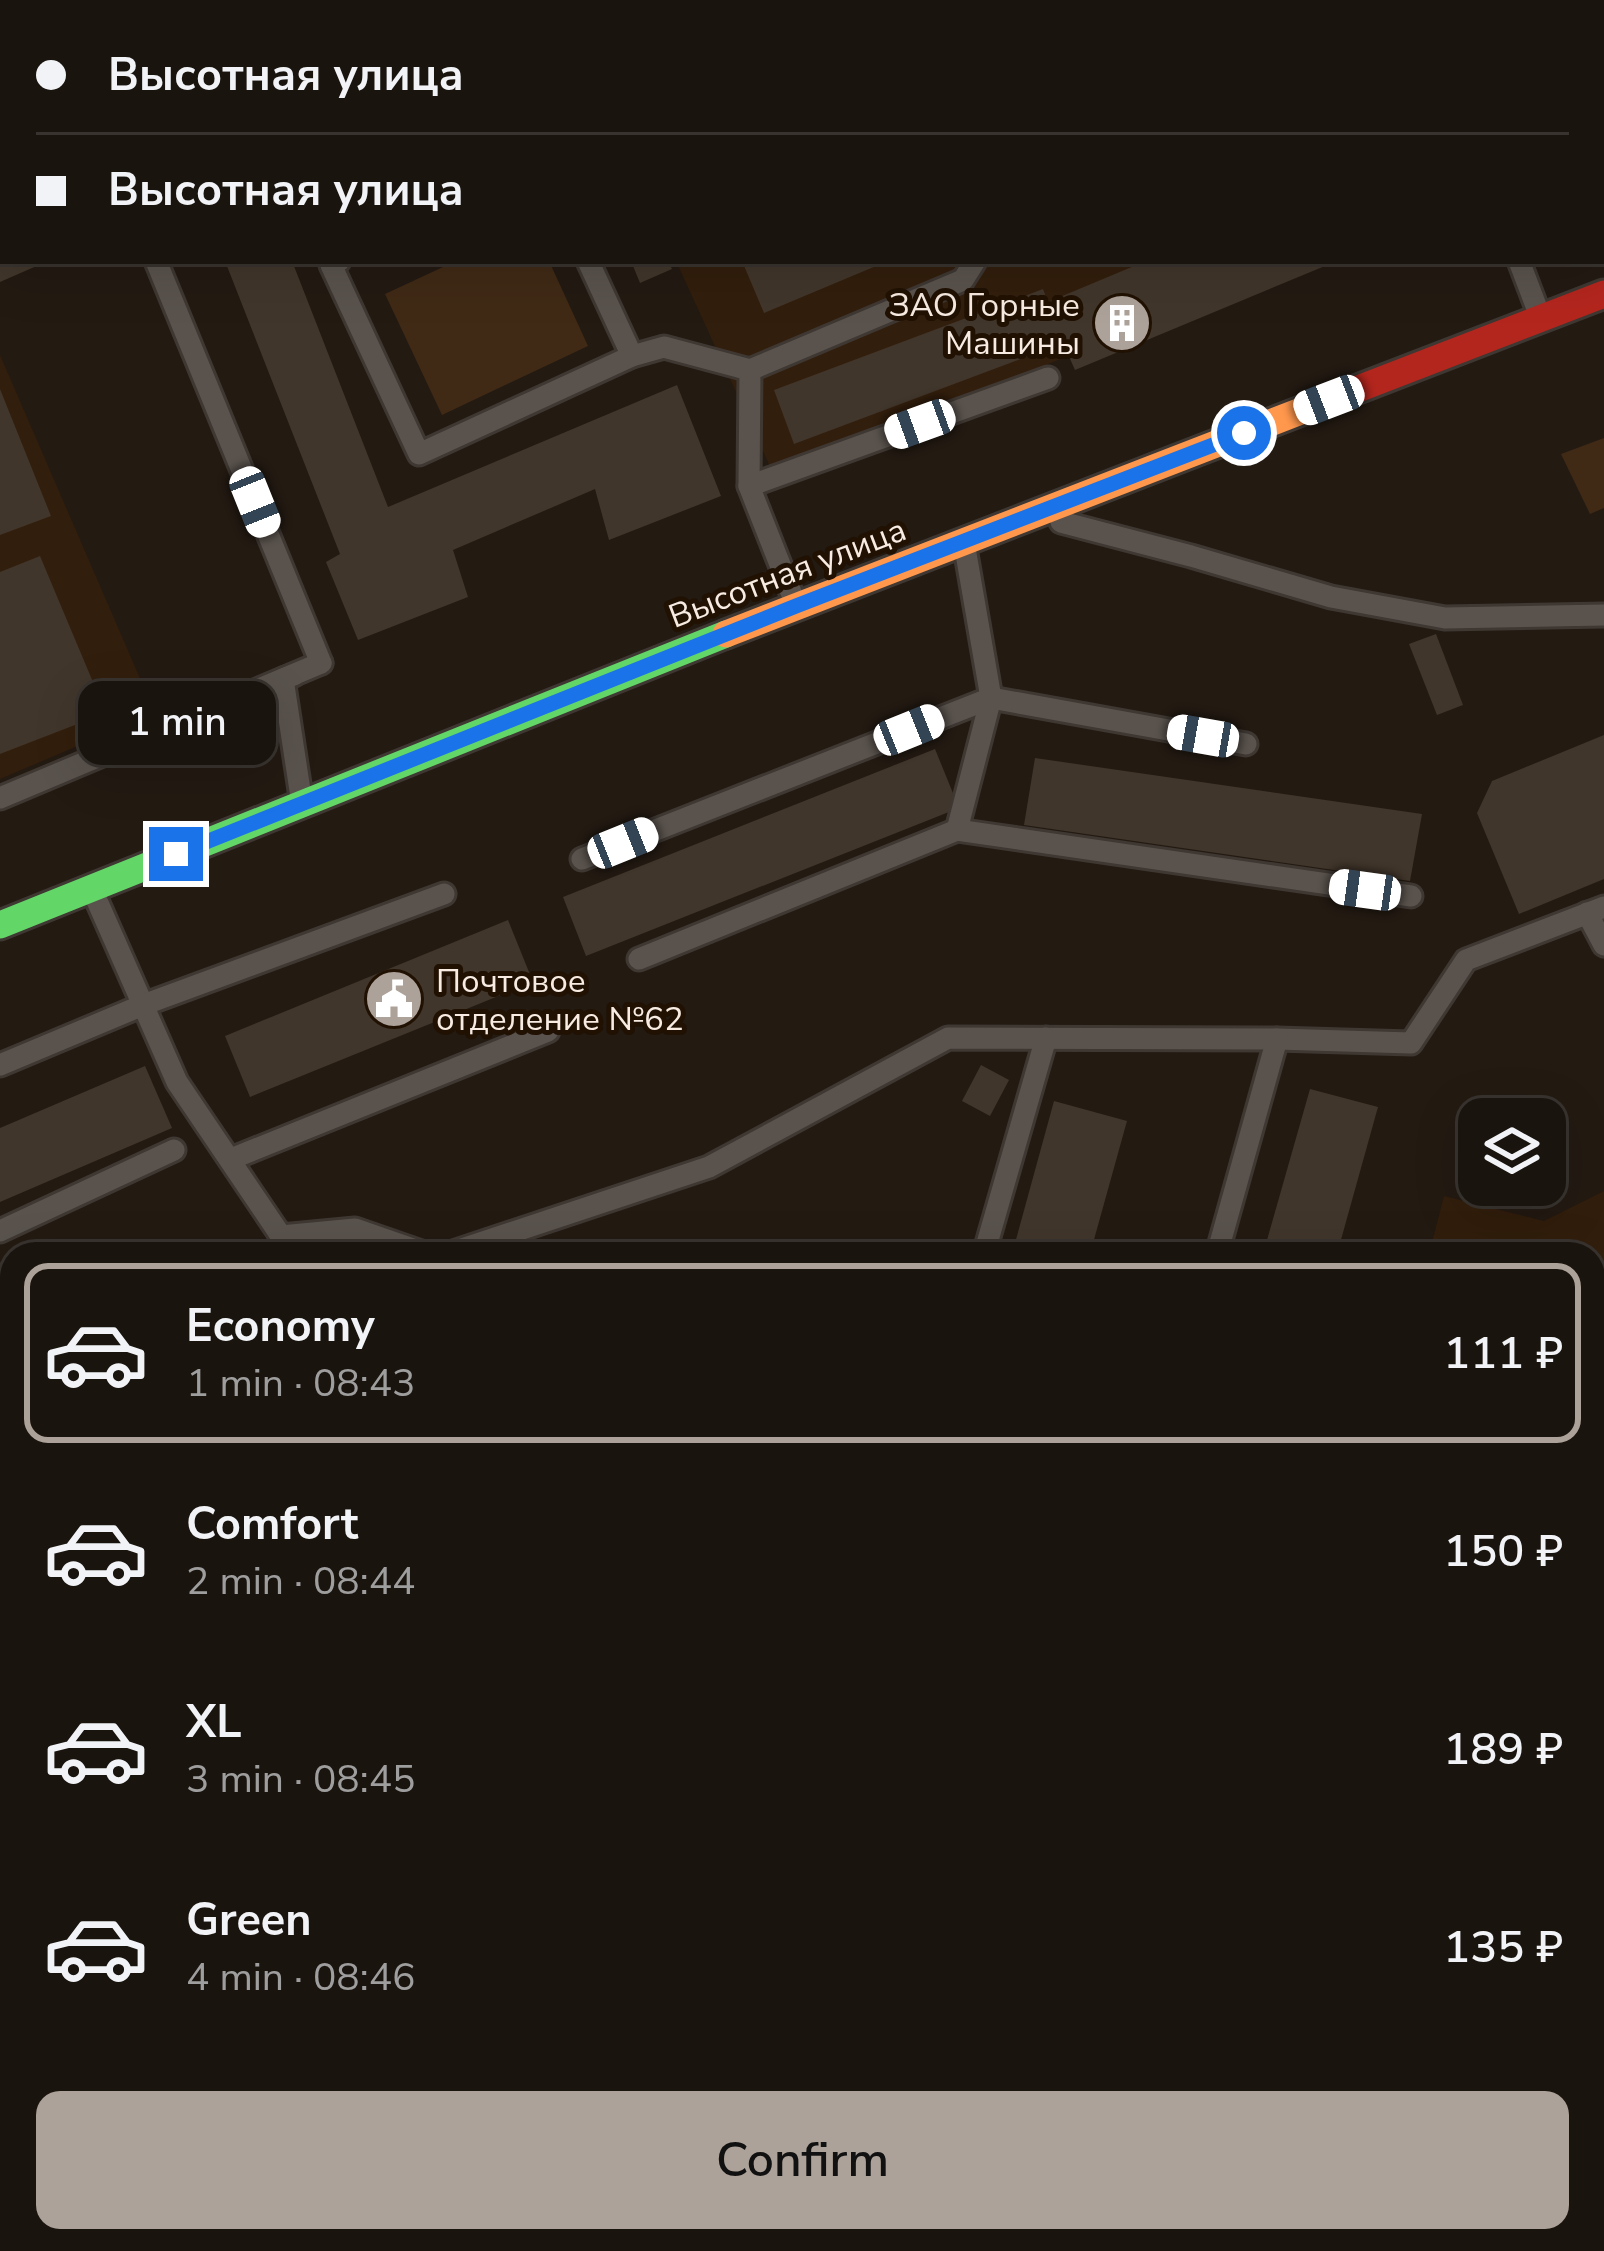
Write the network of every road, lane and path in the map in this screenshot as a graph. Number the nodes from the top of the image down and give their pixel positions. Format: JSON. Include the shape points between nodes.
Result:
{"nodes":[{"id":1,"x":157,"y":264,"type":"edge"},
{"id":2,"x":334,"y":264,"type":"edge"},
{"id":3,"x":589,"y":264,"type":"edge"},
{"id":4,"x":973,"y":264,"type":"edge"},
{"id":5,"x":1520,"y":264,"type":"edge"},
{"id":6,"x":1604,"y":294,"type":"edge"},
{"id":7,"x":1541,"y":318,"type":"junction"},
{"id":8,"x":632,"y":356,"type":"junction"},
{"id":9,"x":750,"y":370,"type":"junction"},
{"id":10,"x":1048,"y":378,"type":"dead end"},
{"id":11,"x":749,"y":486,"type":"junction"},
{"id":12,"x":1031,"y":514,"type":"junction"},
{"id":13,"x":964,"y":542,"type":"junction"},
{"id":14,"x":796,"y":606,"type":"junction"},
{"id":15,"x":1604,"y":615,"type":"edge"},
{"id":16,"x":283,"y":680,"type":"junction"},
{"id":17,"x":991,"y":698,"type":"junction"},
{"id":18,"x":1246,"y":744,"type":"dead end"},
{"id":19,"x":0,"y":798,"type":"edge"},
{"id":20,"x":302,"y":803,"type":"junction"},
{"id":21,"x":957,"y":830,"type":"junction"},
{"id":22,"x":582,"y":859,"type":"dead end"},
{"id":23,"x":92,"y":888,"type":"junction"},
{"id":24,"x":444,"y":894,"type":"dead end"},
{"id":25,"x":1411,"y":896,"type":"dead end"},
{"id":26,"x":1596,"y":910,"type":"edge"},
{"id":27,"x":0,"y":925,"type":"edge"},
{"id":28,"x":1604,"y":945,"type":"edge"},
{"id":29,"x":639,"y":958,"type":"dead end"},
{"id":30,"x":143,"y":1005,"type":"junction"},
{"id":31,"x":548,"y":1031,"type":"dead end"},
{"id":32,"x":1046,"y":1038,"type":"junction"},
{"id":33,"x":1277,"y":1039,"type":"junction"},
{"id":34,"x":0,"y":1065,"type":"edge"},
{"id":35,"x":174,"y":1150,"type":"dead end"},
{"id":36,"x":231,"y":1159,"type":"junction"},
{"id":37,"x":0,"y":1231,"type":"edge"},
{"id":38,"x":392,"y":1242,"type":"edge"},
{"id":39,"x":483,"y":1242,"type":"edge"},
{"id":40,"x":987,"y":1242,"type":"edge"},
{"id":41,"x":1220,"y":1242,"type":"edge"}],
"edges":[{"from":1,"to":16,"type":"lane","via":[[321,664]]},
{"from":2,"to":8,"type":"lane","via":[[419,454]]},
{"from":3,"to":8,"type":"lane"},
{"from":4,"to":9,"type":"lane","via":[[963,280]]},
{"from":5,"to":7,"type":"lane"},
{"from":6,"to":7,"type":"main road","name":"Высотная улица"},
{"from":7,"to":12,"type":"main road","name":"Высотная улица"},
{"from":8,"to":9,"type":"lane","via":[[664,347]]},
{"from":9,"to":11,"type":"lane"},
{"from":10,"to":11,"type":"lane"},
{"from":11,"to":14,"type":"lane"},
{"from":12,"to":13,"type":"main road","name":"Высотная улица"},
{"from":12,"to":15,"type":"lane","via":[[1331,597],[1444,618]]},
{"from":13,"to":14,"type":"main road","name":"Высотная улица"},
{"from":13,"to":17,"type":"lane"},
{"from":14,"to":20,"type":"main road","name":"Высотная улица"},
{"from":16,"to":19,"type":"lane"},
{"from":16,"to":20,"type":"lane"},
{"from":17,"to":18,"type":"lane"},
{"from":17,"to":21,"type":"lane"},
{"from":17,"to":22,"type":"lane"},
{"from":20,"to":23,"type":"main road","name":"Высотная улица"},
{"from":21,"to":25,"type":"lane"},
{"from":21,"to":29,"type":"lane"},
{"from":23,"to":27,"type":"main road","name":"Высотная улица"},
{"from":23,"to":30,"type":"lane"},
{"from":24,"to":30,"type":"lane"},
{"from":26,"to":28,"type":"lane"},
{"from":26,"to":33,"type":"lane","via":[[1466,960],[1412,1043]]},
{"from":30,"to":34,"type":"lane"},
{"from":30,"to":36,"type":"lane","via":[[177,1082]]},
{"from":31,"to":36,"type":"lane"},
{"from":32,"to":33,"type":"lane"},
{"from":32,"to":39,"type":"lane","via":[[948,1038],[709,1167]]},
{"from":32,"to":40,"type":"lane"},
{"from":33,"to":41,"type":"lane"},
{"from":35,"to":37,"type":"lane"},
{"from":36,"to":38,"type":"lane","via":[[281,1236],[355,1229]]}]}
